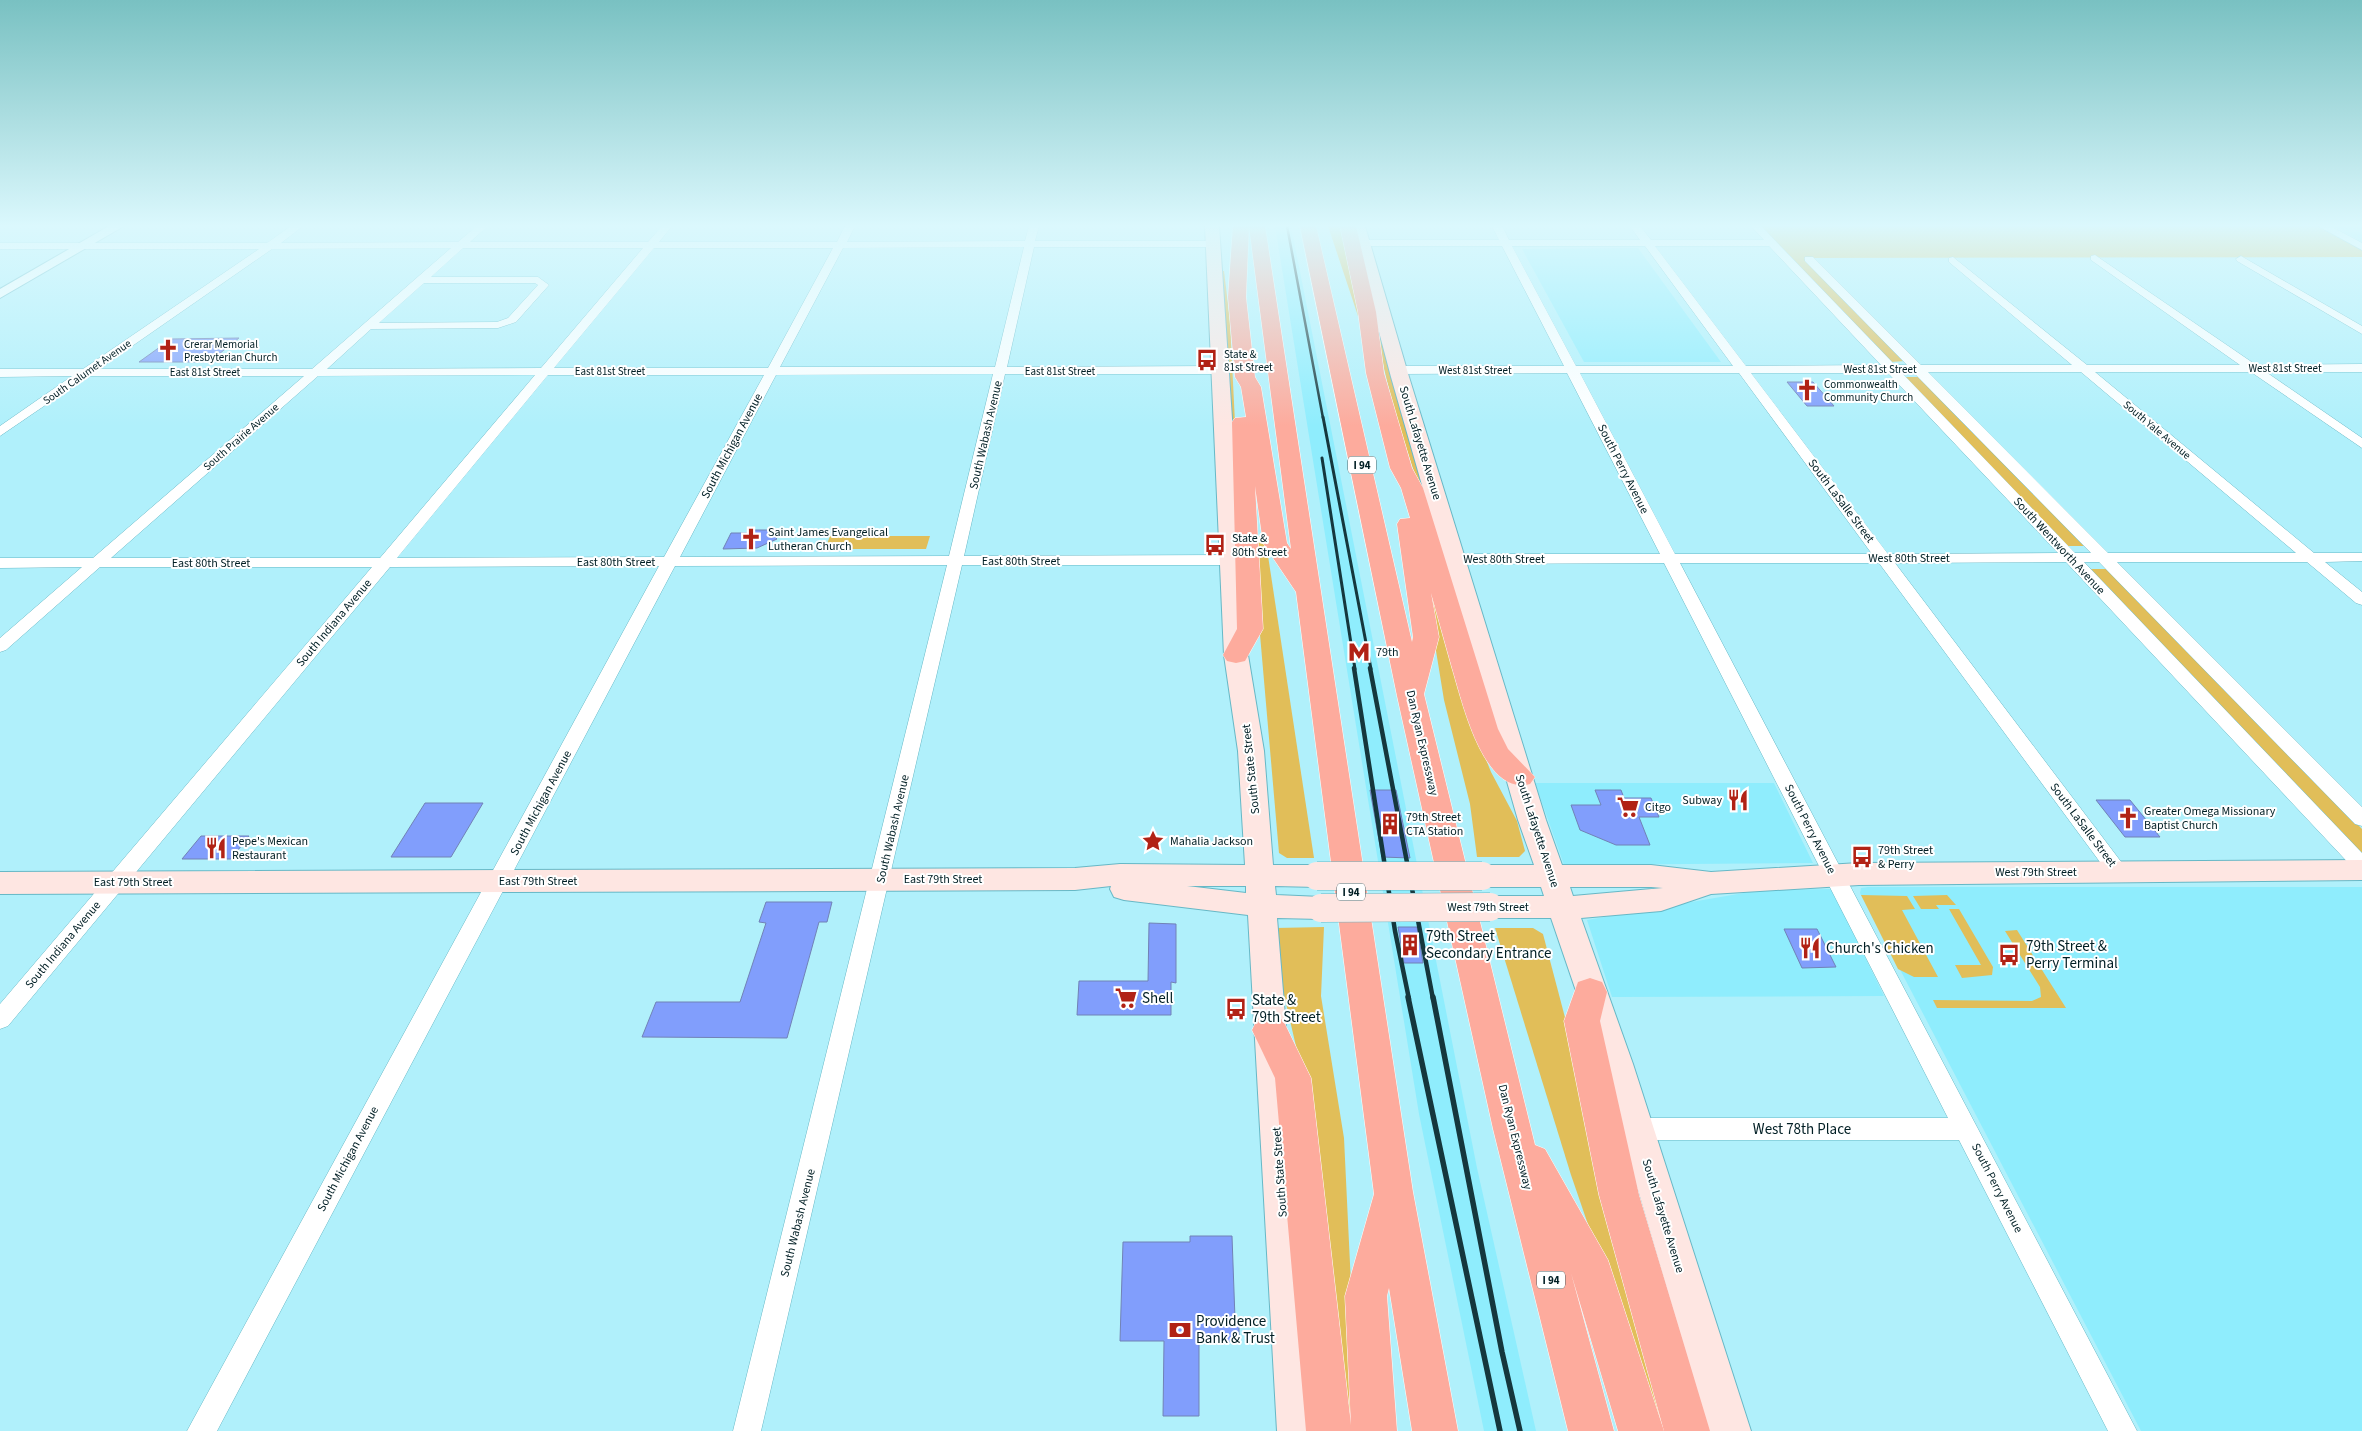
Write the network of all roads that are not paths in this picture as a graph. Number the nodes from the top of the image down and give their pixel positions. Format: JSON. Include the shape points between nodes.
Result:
{"nodes":[{"id":1,"x":202,"y":293,"type":"edge"},
{"id":2,"x":406,"y":293,"type":"edge"},
{"id":3,"x":537,"y":293,"type":"edge"},
{"id":4,"x":611,"y":293,"type":"edge"},
{"id":5,"x":814,"y":293,"type":"edge"},
{"id":6,"x":1019,"y":293,"type":"edge"},
{"id":7,"x":1215,"y":293,"type":"edge"},
{"id":8,"x":1235,"y":293,"type":"edge"},
{"id":9,"x":1237,"y":293,"type":"edge"},
{"id":10,"x":1267,"y":293,"type":"edge"},
{"id":11,"x":1323,"y":293,"type":"edge"},
{"id":12,"x":1347,"y":293,"type":"edge"},
{"id":13,"x":1363,"y":293,"type":"edge"},
{"id":14,"x":1377,"y":293,"type":"edge"},
{"id":15,"x":1531,"y":293,"type":"edge"},
{"id":16,"x":1685,"y":293,"type":"edge"},
{"id":17,"x":1819,"y":293,"type":"edge"},
{"id":18,"x":1842,"y":293,"type":"edge"},
{"id":19,"x":1992,"y":293,"type":"edge"},
{"id":20,"x":2145,"y":293,"type":"edge"},
{"id":21,"x":2299,"y":293,"type":"edge"},
{"id":22,"x":1237,"y":297,"type":"junction"},
{"id":23,"x":368,"y":326,"type":"junction"},
{"id":24,"x":2362,"y":331,"type":"edge"},
{"id":25,"x":2082,"y":368,"type":"junction"},
{"id":26,"x":2253,"y":368,"type":"junction"},
{"id":27,"x":2362,"y":368,"type":"edge"},
{"id":28,"x":1742,"y":369,"type":"junction"},
{"id":29,"x":1891,"y":369,"type":"junction"},
{"id":30,"x":1918,"y":369,"type":"junction"},
{"id":31,"x":1219,"y":370,"type":"junction"},
{"id":32,"x":1398,"y":370,"type":"junction"},
{"id":33,"x":1571,"y":370,"type":"junction"},
{"id":34,"x":545,"y":371,"type":"junction"},
{"id":35,"x":772,"y":371,"type":"junction"},
{"id":36,"x":1001,"y":371,"type":"junction"},
{"id":37,"x":86,"y":372,"type":"junction"},
{"id":38,"x":315,"y":372,"type":"junction"},
{"id":39,"x":0,"y":373,"type":"edge"},
{"id":40,"x":1375,"y":373,"type":"junction"},
{"id":41,"x":1245,"y":377,"type":"junction"},
{"id":42,"x":0,"y":432,"type":"edge"},
{"id":43,"x":2362,"y":444,"type":"edge"},
{"id":44,"x":1401,"y":468,"type":"junction"},
{"id":45,"x":2311,"y":557,"type":"junction"},
{"id":46,"x":2362,"y":557,"type":"edge"},
{"id":47,"x":1884,"y":558,"type":"junction"},
{"id":48,"x":2070,"y":558,"type":"junction"},
{"id":49,"x":2104,"y":558,"type":"junction"},
{"id":50,"x":1670,"y":559,"type":"junction"},
{"id":51,"x":1231,"y":560,"type":"junction"},
{"id":52,"x":1455,"y":560,"type":"junction"},
{"id":53,"x":957,"y":561,"type":"junction"},
{"id":54,"x":385,"y":562,"type":"junction"},
{"id":55,"x":670,"y":562,"type":"junction"},
{"id":56,"x":0,"y":563,"type":"edge"},
{"id":57,"x":97,"y":563,"type":"junction"},
{"id":58,"x":1308,"y":592,"type":"junction"},
{"id":59,"x":2362,"y":600,"type":"edge"},
{"id":60,"x":0,"y":647,"type":"edge"},
{"id":61,"x":1236,"y":655,"type":"junction"},
{"id":62,"x":1411,"y":696,"type":"junction"},
{"id":63,"x":1520,"y":777,"type":"junction"},
{"id":64,"x":2362,"y":819,"type":"edge"},
{"id":65,"x":2362,"y":865,"type":"edge"},
{"id":66,"x":2362,"y":870,"type":"edge"},
{"id":67,"x":2118,"y":872,"type":"junction"},
{"id":68,"x":1833,"y":874,"type":"junction"},
{"id":69,"x":1260,"y":875,"type":"junction"},
{"id":70,"x":1075,"y":879,"type":"junction"},
{"id":71,"x":881,"y":880,"type":"junction"},
{"id":72,"x":499,"y":881,"type":"junction"},
{"id":73,"x":0,"y":882,"type":"edge"},
{"id":74,"x":116,"y":882,"type":"junction"},
{"id":75,"x":1556,"y":891,"type":"junction"},
{"id":76,"x":1262,"y":906,"type":"junction"},
{"id":77,"x":1590,"y":992,"type":"junction"},
{"id":78,"x":0,"y":1020,"type":"edge"},
{"id":79,"x":1270,"y":1030,"type":"junction"},
{"id":80,"x":1512,"y":1129,"type":"junction"},
{"id":81,"x":1637,"y":1129,"type":"junction"},
{"id":82,"x":1966,"y":1129,"type":"junction"},
{"id":83,"x":1393,"y":1192,"type":"junction"},
{"id":84,"x":201,"y":1431,"type":"edge"},
{"id":85,"x":747,"y":1431,"type":"edge"},
{"id":86,"x":1298,"y":1431,"type":"edge"},
{"id":87,"x":1329,"y":1431,"type":"edge"},
{"id":88,"x":1374,"y":1431,"type":"edge"},
{"id":89,"x":1435,"y":1431,"type":"edge"},
{"id":90,"x":1591,"y":1431,"type":"edge"},
{"id":91,"x":1641,"y":1431,"type":"edge"},
{"id":92,"x":1687,"y":1431,"type":"edge"},
{"id":93,"x":1730,"y":1431,"type":"edge"},
{"id":94,"x":2123,"y":1431,"type":"edge"}],
"edges":[{"from":1,"to":37,"type":"street","name":"South Calumet Avenue"},
{"from":2,"to":23,"type":"street","name":"South Prairie Avenue"},
{"from":3,"to":23,"type":"street","via":[[512,320],[498,325]]},
{"from":4,"to":34,"type":"street","name":"South Indiana Avenue"},
{"from":5,"to":35,"type":"street","name":"South Michigan Avenue"},
{"from":6,"to":36,"type":"street","name":"South Wabash Avenue"},
{"from":7,"to":31,"type":"main road","name":"South State Street"},
{"from":8,"to":22,"type":"highway"},
{"from":9,"to":22,"type":"highway"},
{"from":10,"to":58,"type":"highway","number":"I 94"},
{"from":11,"to":62,"type":"highway","name":"Dan Ryan Expressway","number":"I 94"},
{"from":12,"to":40,"type":"highway","via":[[1367,358]]},
{"from":13,"to":40,"type":"highway"},
{"from":14,"to":32,"type":"main road","name":"South Lafayette Avenue"},
{"from":15,"to":33,"type":"street","name":"South Perry Avenue"},
{"from":16,"to":28,"type":"street","name":"South LaSalle Street"},
{"from":17,"to":29,"type":"street","name":"South Wentworth Avenue"},
{"from":18,"to":30,"type":"street","name":"South Wentworth Avenue"},
{"from":19,"to":25,"type":"street","name":"South Yale Avenue"},
{"from":20,"to":26,"type":"street"},
{"from":21,"to":24,"type":"street"},
{"from":22,"to":41,"type":"highway"},
{"from":23,"to":38,"type":"street","name":"South Prairie Avenue"},
{"from":25,"to":26,"type":"street","name":"West 81st Street"},
{"from":25,"to":30,"type":"street","name":"West 81st Street"},
{"from":25,"to":45,"type":"street","name":"South Yale Avenue"},
{"from":26,"to":27,"type":"street","name":"West 81st Street"},
{"from":26,"to":43,"type":"street"},
{"from":28,"to":29,"type":"street","name":"West 81st Street"},
{"from":28,"to":33,"type":"street","name":"West 81st Street"},
{"from":28,"to":47,"type":"street","name":"South LaSalle Street"},
{"from":29,"to":30,"type":"street","name":"West 81st Street"},
{"from":29,"to":48,"type":"street","name":"South Wentworth Avenue"},
{"from":30,"to":49,"type":"street","name":"South Wentworth Avenue"},
{"from":31,"to":36,"type":"street","name":"East 81st Street"},
{"from":31,"to":51,"type":"main road","name":"South State Street"},
{"from":32,"to":33,"type":"street","name":"West 81st Street"},
{"from":32,"to":52,"type":"main road","name":"South Lafayette Avenue"},
{"from":33,"to":50,"type":"street","name":"South Perry Avenue"},
{"from":34,"to":35,"type":"street","name":"East 81st Street"},
{"from":34,"to":38,"type":"street","name":"East 81st Street"},
{"from":34,"to":54,"type":"street","name":"South Indiana Avenue"},
{"from":35,"to":36,"type":"street","name":"East 81st Street"},
{"from":35,"to":55,"type":"street","name":"South Michigan Avenue"},
{"from":36,"to":53,"type":"street","name":"South Wabash Avenue"},
{"from":37,"to":38,"type":"street","name":"East 81st Street"},
{"from":37,"to":39,"type":"street","name":"East 81st Street"},
{"from":37,"to":42,"type":"street","name":"South Calumet Avenue"},
{"from":38,"to":57,"type":"street","name":"South Prairie Avenue"},
{"from":40,"to":44,"type":"highway"},
{"from":41,"to":58,"type":"highway","via":[[1251,387],[1275,543]]},
{"from":41,"to":61,"type":"highway","via":[[1240,387],[1250,629]]},
{"from":44,"to":62,"type":"highway","via":[[1426,637]]},
{"from":44,"to":63,"type":"highway","via":[[1412,488],[1484,729],[1496,754]]},
{"from":45,"to":46,"type":"street","name":"West 80th Street"},
{"from":45,"to":49,"type":"street","name":"West 80th Street"},
{"from":45,"to":59,"type":"street","name":"South Yale Avenue"},
{"from":47,"to":48,"type":"street","name":"West 80th Street"},
{"from":47,"to":50,"type":"street","name":"West 80th Street"},
{"from":47,"to":67,"type":"street","name":"South LaSalle Street"},
{"from":48,"to":49,"type":"street","name":"West 80th Street"},
{"from":48,"to":65,"type":"street","name":"South Wentworth Avenue"},
{"from":49,"to":64,"type":"street","name":"South Wentworth Avenue"},
{"from":50,"to":52,"type":"street","name":"West 80th Street"},
{"from":50,"to":68,"type":"street","name":"South Perry Avenue"},
{"from":51,"to":53,"type":"street","name":"East 80th Street"},
{"from":51,"to":61,"type":"main road","name":"South State Street"},
{"from":52,"to":63,"type":"main road","name":"South Lafayette Avenue"},
{"from":53,"to":55,"type":"street","name":"East 80th Street"},
{"from":53,"to":71,"type":"street","name":"South Wabash Avenue"},
{"from":54,"to":55,"type":"street","name":"East 80th Street"},
{"from":54,"to":57,"type":"street","name":"East 80th Street"},
{"from":54,"to":74,"type":"street","name":"South Indiana Avenue"},
{"from":55,"to":72,"type":"street","name":"South Michigan Avenue"},
{"from":56,"to":57,"type":"street","name":"East 80th Street"},
{"from":57,"to":60,"type":"street","name":"South Prairie Avenue"},
{"from":58,"to":83,"type":"highway","number":"I 94"},
{"from":61,"to":69,"type":"main road","name":"South State Street","via":[[1251,751]]},
{"from":62,"to":80,"type":"highway","name":"Dan Ryan Expressway","number":"I 94"},
{"from":63,"to":75,"type":"main road","name":"South Lafayette Avenue"},
{"from":66,"to":67,"type":"main road","name":"West 79th Street"},
{"from":67,"to":68,"type":"main road","name":"West 79th Street"},
{"from":68,"to":75,"type":"main road","name":"West 79th Street","via":[[1711,883],[1661,900]]},
{"from":68,"to":82,"type":"street","name":"South Perry Avenue"},
{"from":69,"to":70,"type":"main road","name":"East 79th Street","via":[[1120,875]]},
{"from":69,"to":75,"type":"main road","name":"West 79th Street","bridge":true,"via":[[1482,876]]},
{"from":69,"to":76,"type":"main road","name":"South State Street"},
{"from":70,"to":71,"type":"main road","name":"East 79th Street"},
{"from":70,"to":76,"type":"main road","name":"East 79th Street","via":[[1119,888]]},
{"from":71,"to":72,"type":"main road","name":"East 79th Street"},
{"from":71,"to":85,"type":"street","name":"South Wabash Avenue"},
{"from":72,"to":74,"type":"main road","name":"East 79th Street"},
{"from":72,"to":84,"type":"street","name":"South Michigan Avenue"},
{"from":73,"to":74,"type":"main road","name":"East 79th Street"},
{"from":74,"to":78,"type":"street","name":"South Indiana Avenue"},
{"from":75,"to":76,"type":"main road","name":"West 79th Street","bridge":true,"via":[[1490,907]]},
{"from":75,"to":77,"type":"main road","name":"South Lafayette Avenue"},
{"from":76,"to":79,"type":"main road","name":"South State Street"},
{"from":77,"to":81,"type":"main road","name":"South Lafayette Avenue"},
{"from":77,"to":92,"type":"highway","via":[[1582,1021],[1619,1195]]},
{"from":79,"to":86,"type":"main road","name":"South State Street"},
{"from":79,"to":87,"type":"highway","via":[[1293,1078]]},
{"from":80,"to":90,"type":"highway","name":"Dan Ryan Expressway","number":"I 94"},
{"from":80,"to":91,"type":"highway","via":[[1587,1260]]},
{"from":81,"to":82,"type":"street","name":"West 78th Place"},
{"from":81,"to":93,"type":"main road","name":"South Lafayette Avenue"},
{"from":82,"to":94,"type":"street","name":"South Perry Avenue"},
{"from":83,"to":88,"type":"highway","via":[[1366,1296]]},
{"from":83,"to":89,"type":"highway","number":"I 94"}]}
